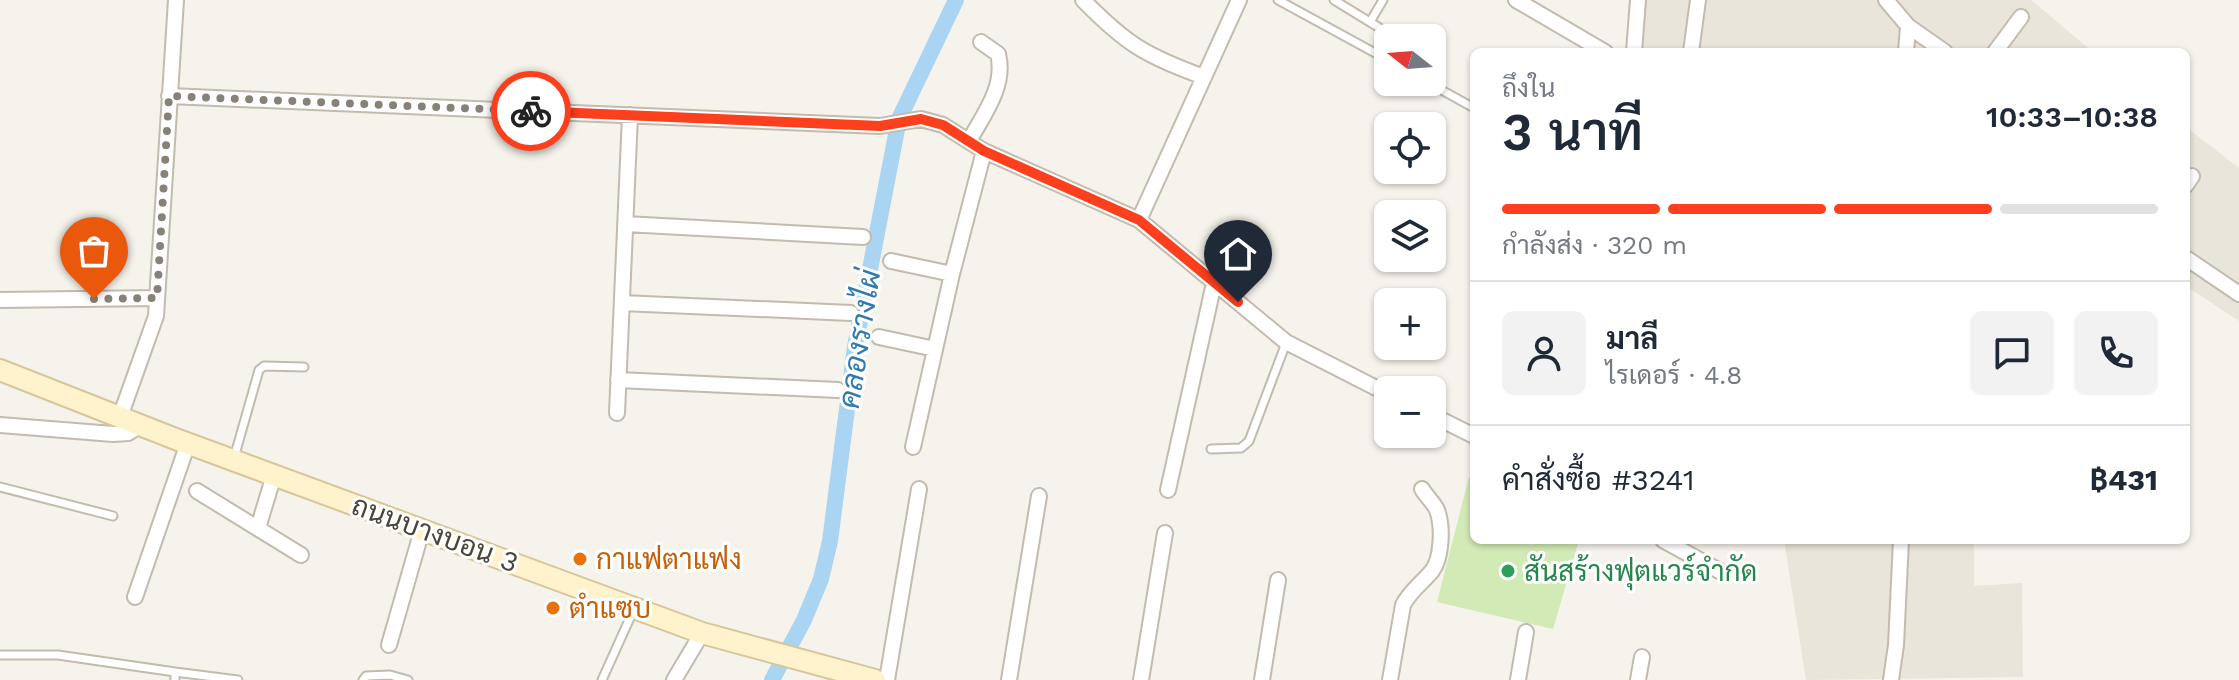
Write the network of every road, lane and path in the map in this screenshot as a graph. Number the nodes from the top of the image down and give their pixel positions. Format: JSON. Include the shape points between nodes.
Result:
{"nodes":[{"id":1,"x":176,"y":0,"type":"edge"},
{"id":2,"x":1083,"y":0,"type":"edge"},
{"id":3,"x":1239,"y":0,"type":"edge"},
{"id":4,"x":1278,"y":0,"type":"edge"},
{"id":5,"x":1334,"y":0,"type":"edge"},
{"id":6,"x":1383,"y":0,"type":"edge"},
{"id":7,"x":1516,"y":0,"type":"edge"},
{"id":8,"x":1638,"y":0,"type":"edge"},
{"id":9,"x":1698,"y":0,"type":"edge"},
{"id":10,"x":1887,"y":0,"type":"edge"},
{"id":11,"x":2021,"y":17,"type":"dead end"},
{"id":12,"x":1370,"y":22,"type":"junction"},
{"id":13,"x":1374,"y":24,"type":"edge"},
{"id":14,"x":1908,"y":26,"type":"junction"},
{"id":15,"x":981,"y":42,"type":"dead end"},
{"id":16,"x":1598,"y":48,"type":"edge"},
{"id":17,"x":1634,"y":48,"type":"edge"},
{"id":18,"x":1692,"y":48,"type":"edge"},
{"id":19,"x":1906,"y":48,"type":"edge"},
{"id":20,"x":1939,"y":48,"type":"edge"},
{"id":21,"x":1998,"y":48,"type":"edge"},
{"id":22,"x":1374,"y":52,"type":"edge"},
{"id":23,"x":1204,"y":77,"type":"junction"},
{"id":24,"x":1446,"y":93,"type":"edge"},
{"id":25,"x":169,"y":96,"type":"junction"},
{"id":26,"x":1470,"y":106,"type":"edge"},
{"id":27,"x":630,"y":115,"type":"junction"},
{"id":28,"x":969,"y":141,"type":"junction"},
{"id":29,"x":984,"y":151,"type":"junction"},
{"id":30,"x":1139,"y":220,"type":"junction"},
{"id":31,"x":625,"y":224,"type":"junction"},
{"id":32,"x":863,"y":237,"type":"dead end"},
{"id":33,"x":891,"y":261,"type":"dead end"},
{"id":34,"x":2190,"y":261,"type":"edge"},
{"id":35,"x":952,"y":274,"type":"junction"},
{"id":36,"x":1214,"y":283,"type":"junction"},
{"id":37,"x":2239,"y":294,"type":"edge"},
{"id":38,"x":157,"y":298,"type":"junction"},
{"id":39,"x":0,"y":300,"type":"edge"},
{"id":40,"x":622,"y":303,"type":"junction"},
{"id":41,"x":851,"y":313,"type":"dead end"},
{"id":42,"x":879,"y":337,"type":"dead end"},
{"id":43,"x":1286,"y":342,"type":"junction"},
{"id":44,"x":935,"y":349,"type":"junction"},
{"id":45,"x":304,"y":367,"type":"dead end"},
{"id":46,"x":0,"y":370,"type":"edge"},
{"id":47,"x":618,"y":380,"type":"junction"},
{"id":48,"x":1374,"y":387,"type":"edge"},
{"id":49,"x":838,"y":390,"type":"dead end"},
{"id":50,"x":617,"y":413,"type":"dead end"},
{"id":51,"x":120,"y":417,"type":"junction"},
{"id":52,"x":1446,"y":422,"type":"edge"},
{"id":53,"x":0,"y":425,"type":"edge"},
{"id":54,"x":141,"y":425,"type":"junction"},
{"id":55,"x":1470,"y":434,"type":"edge"},
{"id":56,"x":188,"y":443,"type":"junction"},
{"id":57,"x":913,"y":447,"type":"dead end"},
{"id":58,"x":1211,"y":449,"type":"dead end"},
{"id":59,"x":233,"y":460,"type":"junction"},
{"id":60,"x":274,"y":475,"type":"junction"},
{"id":61,"x":0,"y":487,"type":"edge"},
{"id":62,"x":919,"y":489,"type":"dead end"},
{"id":63,"x":1422,"y":489,"type":"dead end"},
{"id":64,"x":1168,"y":490,"type":"dead end"},
{"id":65,"x":197,"y":491,"type":"dead end"},
{"id":66,"x":1039,"y":496,"type":"dead end"},
{"id":67,"x":113,"y":516,"type":"dead end"},
{"id":68,"x":258,"y":528,"type":"junction"},
{"id":69,"x":422,"y":530,"type":"junction"},
{"id":70,"x":1165,"y":533,"type":"dead end"},
{"id":71,"x":1670,"y":544,"type":"edge"},
{"id":72,"x":1901,"y":544,"type":"edge"},
{"id":73,"x":301,"y":555,"type":"dead end"},
{"id":74,"x":1723,"y":573,"type":"dead end"},
{"id":75,"x":1278,"y":580,"type":"dead end"},
{"id":76,"x":135,"y":597,"type":"dead end"},
{"id":77,"x":634,"y":608,"type":"junction"},
{"id":78,"x":1526,"y":632,"type":"dead end"},
{"id":79,"x":702,"y":633,"type":"junction"},
{"id":80,"x":389,"y":645,"type":"dead end"},
{"id":81,"x":0,"y":655,"type":"edge"},
{"id":82,"x":1642,"y":657,"type":"dead end"},
{"id":83,"x":175,"y":676,"type":"edge"},
{"id":84,"x":238,"y":680,"type":"edge"},
{"id":85,"x":363,"y":680,"type":"edge"},
{"id":86,"x":408,"y":680,"type":"edge"},
{"id":87,"x":602,"y":680,"type":"edge"},
{"id":88,"x":674,"y":680,"type":"edge"},
{"id":89,"x":875,"y":680,"type":"edge"},
{"id":90,"x":887,"y":680,"type":"edge"},
{"id":91,"x":1009,"y":680,"type":"edge"},
{"id":92,"x":1141,"y":680,"type":"edge"},
{"id":93,"x":1262,"y":680,"type":"edge"},
{"id":94,"x":1390,"y":680,"type":"edge"},
{"id":95,"x":1518,"y":680,"type":"edge"},
{"id":96,"x":1638,"y":680,"type":"edge"},
{"id":97,"x":1891,"y":680,"type":"edge"}],
"edges":[{"from":1,"to":25,"type":"street"},
{"from":2,"to":23,"type":"street","via":[[1137,48]]},
{"from":3,"to":23,"type":"street"},
{"from":4,"to":22,"type":"lane"},
{"from":5,"to":12,"type":"lane"},
{"from":6,"to":12,"type":"lane"},
{"from":7,"to":16,"type":"street"},
{"from":8,"to":17,"type":"street"},
{"from":9,"to":18,"type":"street"},
{"from":10,"to":14,"type":"street"},
{"from":11,"to":21,"type":"street"},
{"from":12,"to":13,"type":"lane"},
{"from":14,"to":19,"type":"street"},
{"from":14,"to":20,"type":"street"},
{"from":15,"to":28,"type":"street","via":[[998,54],[1001,75]]},
{"from":23,"to":30,"type":"street"},
{"from":24,"to":26,"type":"lane"},
{"from":25,"to":27,"type":"street"},
{"from":25,"to":38,"type":"street"},
{"from":27,"to":28,"type":"street","via":[[880,126],[921,119]]},
{"from":27,"to":31,"type":"street"},
{"from":28,"to":29,"type":"street"},
{"from":29,"to":30,"type":"street"},
{"from":29,"to":35,"type":"street"},
{"from":30,"to":36,"type":"street"},
{"from":31,"to":32,"type":"street"},
{"from":31,"to":40,"type":"street"},
{"from":33,"to":35,"type":"street"},
{"from":34,"to":37,"type":"street"},
{"from":35,"to":44,"type":"street"},
{"from":36,"to":43,"type":"street"},
{"from":36,"to":64,"type":"street"},
{"from":38,"to":39,"type":"street"},
{"from":38,"to":51,"type":"street","via":[[156,316]]},
{"from":40,"to":41,"type":"street"},
{"from":40,"to":47,"type":"street"},
{"from":42,"to":44,"type":"street"},
{"from":43,"to":48,"type":"street"},
{"from":43,"to":58,"type":"lane","via":[[1249,441],[1241,448]]},
{"from":44,"to":57,"type":"street"},
{"from":45,"to":59,"type":"lane","via":[[259,370]]},
{"from":46,"to":51,"type":"main road","name":"ถนนบางบอน 3"},
{"from":47,"to":49,"type":"street"},
{"from":47,"to":50,"type":"street"},
{"from":51,"to":54,"type":"main road","name":"ถนนบางบอน 3"},
{"from":52,"to":55,"type":"street"},
{"from":53,"to":54,"type":"street","via":[[113,434]]},
{"from":54,"to":56,"type":"main road","name":"ถนนบางบอน 3"},
{"from":56,"to":59,"type":"main road","name":"ถนนบางบอน 3"},
{"from":56,"to":76,"type":"street"},
{"from":59,"to":60,"type":"main road","name":"ถนนบางบอน 3"},
{"from":60,"to":68,"type":"street"},
{"from":60,"to":69,"type":"main road","name":"ถนนบางบอน 3"},
{"from":61,"to":67,"type":"lane"},
{"from":62,"to":90,"type":"street"},
{"from":63,"to":94,"type":"street","via":[[1437,510],[1441,538],[1434,569],[1403,605]]},
{"from":65,"to":68,"type":"street"},
{"from":66,"to":91,"type":"street"},
{"from":68,"to":73,"type":"street"},
{"from":69,"to":77,"type":"main road","name":"ถนนบางบอน 3"},
{"from":69,"to":80,"type":"street"},
{"from":70,"to":92,"type":"street"},
{"from":71,"to":74,"type":"street"},
{"from":72,"to":97,"type":"street"},
{"from":75,"to":93,"type":"street"},
{"from":77,"to":79,"type":"main road","name":"ถนนบางบอน 3"},
{"from":77,"to":87,"type":"lane"},
{"from":78,"to":95,"type":"street"},
{"from":79,"to":88,"type":"street"},
{"from":79,"to":89,"type":"main road","name":"ถนนบางบอน 3"},
{"from":81,"to":83,"type":"lane","via":[[58,655]]},
{"from":82,"to":96,"type":"street"},
{"from":83,"to":84,"type":"lane"},
{"from":85,"to":86,"type":"lane","via":[[376,675]]}]}
